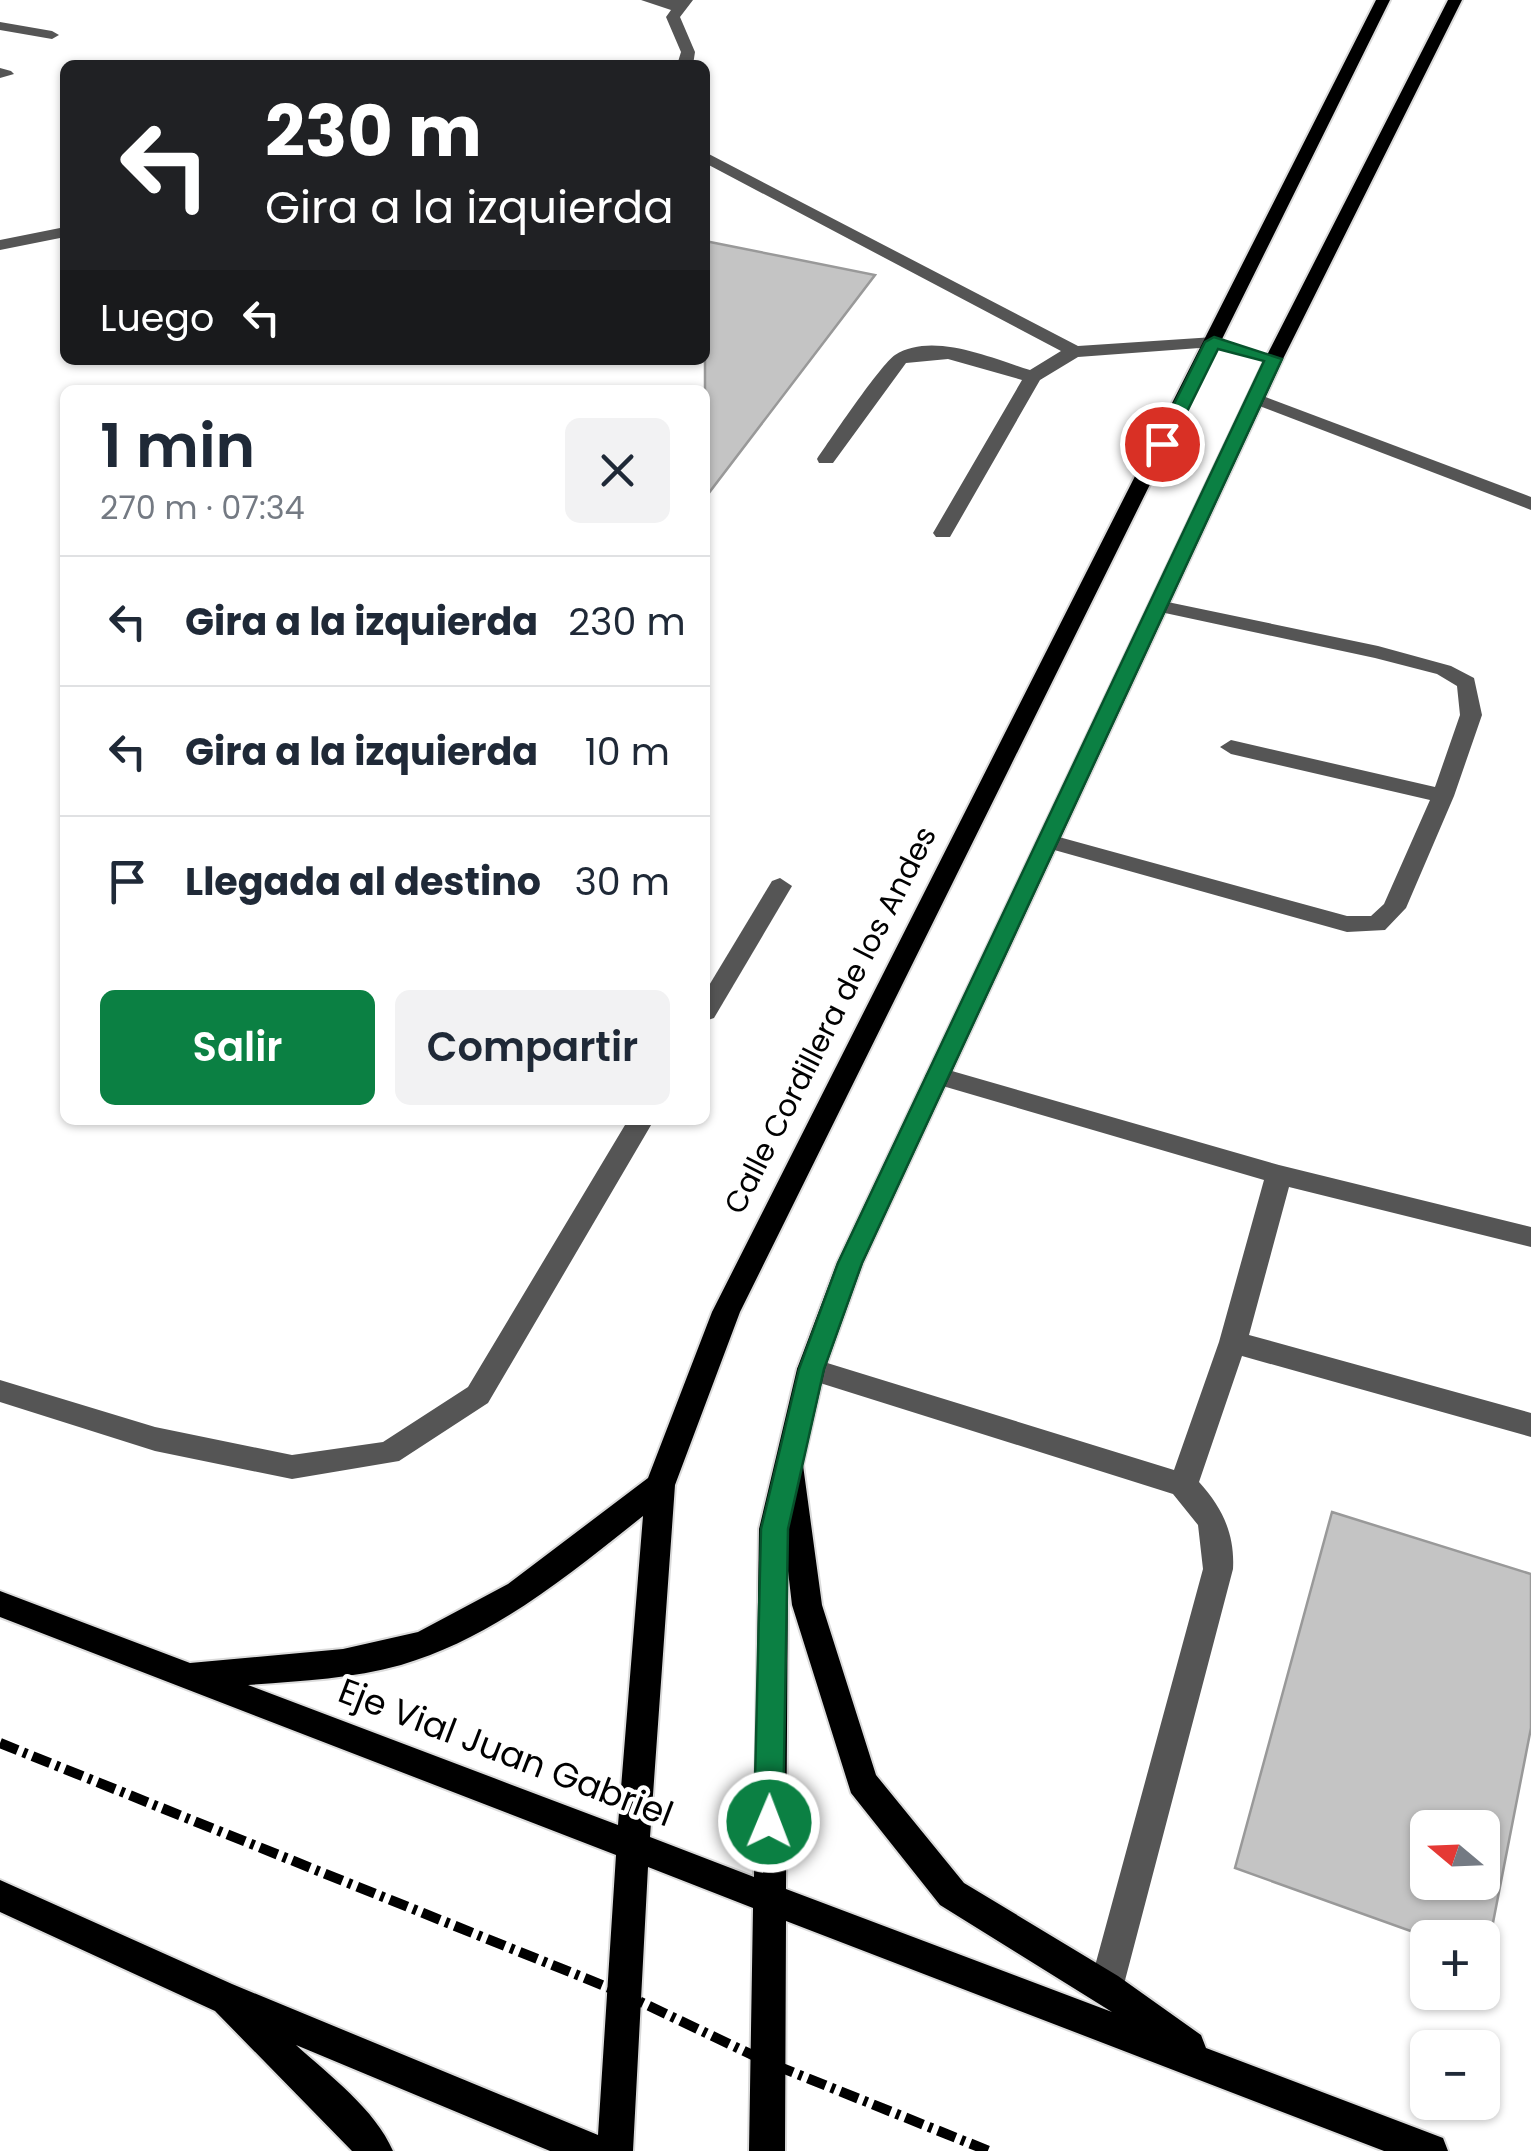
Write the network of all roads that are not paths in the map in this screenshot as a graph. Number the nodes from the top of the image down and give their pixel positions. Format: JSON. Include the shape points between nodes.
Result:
{"nodes":[{"id":1,"x":648,"y":0,"type":"edge"},
{"id":2,"x":1383,"y":0,"type":"edge"},
{"id":3,"x":1454,"y":0,"type":"edge"},
{"id":4,"x":682,"y":4,"type":"edge"},
{"id":5,"x":0,"y":26,"type":"edge"},
{"id":6,"x":52,"y":34,"type":"dead end"},
{"id":7,"x":686,"y":60,"type":"edge"},
{"id":8,"x":710,"y":160,"type":"edge"},
{"id":9,"x":60,"y":233,"type":"edge"},
{"id":10,"x":0,"y":245,"type":"edge"},
{"id":11,"x":1214,"y":342,"type":"junction"},
{"id":12,"x":1075,"y":352,"type":"junction"},
{"id":13,"x":1274,"y":359,"type":"junction"},
{"id":14,"x":1034,"y":377,"type":"junction"},
{"id":15,"x":1255,"y":398,"type":"junction"},
{"id":16,"x":826,"y":459,"type":"dead end"},
{"id":17,"x":1531,"y":504,"type":"edge"},
{"id":18,"x":943,"y":533,"type":"dead end"},
{"id":19,"x":1158,"y":606,"type":"junction"},
{"id":20,"x":1231,"y":747,"type":"dead end"},
{"id":21,"x":1443,"y":796,"type":"junction"},
{"id":22,"x":1048,"y":841,"type":"junction"},
{"id":23,"x":780,"y":886,"type":"dead end"},
{"id":24,"x":710,"y":1004,"type":"edge"},
{"id":25,"x":938,"y":1076,"type":"junction"},
{"id":26,"x":638,"y":1125,"type":"edge"},
{"id":27,"x":1279,"y":1174,"type":"junction"},
{"id":28,"x":1531,"y":1237,"type":"edge"},
{"id":29,"x":1234,"y":1342,"type":"junction"},
{"id":30,"x":811,"y":1369,"type":"junction"},
{"id":31,"x":0,"y":1391,"type":"edge"},
{"id":32,"x":1531,"y":1425,"type":"edge"},
{"id":33,"x":791,"y":1451,"type":"junction"},
{"id":34,"x":660,"y":1485,"type":"junction"},
{"id":35,"x":1183,"y":1485,"type":"junction"},
{"id":36,"x":0,"y":1604,"type":"edge"},
{"id":37,"x":189,"y":1675,"type":"junction"},
{"id":38,"x":636,"y":1844,"type":"junction"},
{"id":39,"x":768,"y":1895,"type":"junction"},
{"id":40,"x":0,"y":1896,"type":"edge"},
{"id":41,"x":1106,"y":1988,"type":"junction"},
{"id":42,"x":220,"y":1996,"type":"junction"},
{"id":43,"x":1222,"y":2070,"type":"junction"},
{"id":44,"x":375,"y":2151,"type":"edge"},
{"id":45,"x":593,"y":2151,"type":"edge"},
{"id":46,"x":615,"y":2151,"type":"edge"},
{"id":47,"x":767,"y":2151,"type":"edge"},
{"id":48,"x":1430,"y":2151,"type":"edge"}],
"edges":[{"from":1,"to":4,"type":"street"},
{"from":2,"to":11,"type":"main road","name":"Calle Cordillera de los Andes"},
{"from":3,"to":13,"type":"main road"},
{"from":4,"to":7,"type":"street","via":[[673,18]]},
{"from":5,"to":6,"type":"street"},
{"from":8,"to":12,"type":"street"},
{"from":9,"to":10,"type":"street"},
{"from":11,"to":12,"type":"street"},
{"from":11,"to":13,"type":"street"},
{"from":11,"to":34,"type":"main road","name":"Calle Cordillera de los Andes","via":[[726,1312]]},
{"from":12,"to":14,"type":"street"},
{"from":13,"to":15,"type":"main road"},
{"from":14,"to":16,"type":"street","via":[[914,351],[900,358]]},
{"from":14,"to":18,"type":"street"},
{"from":15,"to":17,"type":"street"},
{"from":15,"to":19,"type":"main road"},
{"from":19,"to":21,"type":"street","via":[[1378,652],[1467,683],[1470,715]]},
{"from":19,"to":22,"type":"main road"},
{"from":20,"to":21,"type":"street"},
{"from":21,"to":22,"type":"street","via":[[1394,908],[1376,924],[1347,924]]},
{"from":22,"to":25,"type":"main road"},
{"from":23,"to":24,"type":"street"},
{"from":25,"to":27,"type":"street"},
{"from":25,"to":30,"type":"main road","via":[[850,1263]]},
{"from":26,"to":31,"type":"street","via":[[478,1395],[388,1453],[292,1467],[156,1439]]},
{"from":27,"to":28,"type":"street"},
{"from":27,"to":29,"type":"street"},
{"from":29,"to":32,"type":"street"},
{"from":29,"to":35,"type":"street"},
{"from":30,"to":33,"type":"main road"},
{"from":30,"to":35,"type":"street"},
{"from":33,"to":39,"type":"main road","via":[[774,1529]]},
{"from":33,"to":41,"type":"main road","via":[[807,1605],[862,1784],[952,1894]]},
{"from":34,"to":37,"type":"main road","via":[[534,1586],[423,1644],[320,1665]]},
{"from":34,"to":38,"type":"main road","name":"Calle Cordillera de los Andes"},
{"from":35,"to":41,"type":"street","via":[[1207,1508],[1221,1540],[1218,1570]]},
{"from":36,"to":37,"type":"main road","name":"Eje Vial Juan Gabriel"},
{"from":37,"to":38,"type":"main road","name":"Eje Vial Juan Gabriel"},
{"from":38,"to":39,"type":"main road","name":"Eje Vial Juan Gabriel"},
{"from":38,"to":46,"type":"main road","name":"Calle Cordillera de los Andes"},
{"from":39,"to":43,"type":"main road","name":"Eje Vial Juan Gabriel"},
{"from":39,"to":47,"type":"main road"},
{"from":40,"to":42,"type":"main road"},
{"from":41,"to":43,"type":"main road"},
{"from":42,"to":44,"type":"main road"},
{"from":42,"to":45,"type":"main road"},
{"from":43,"to":48,"type":"main road","name":"Eje Vial Juan Gabriel"}]}
